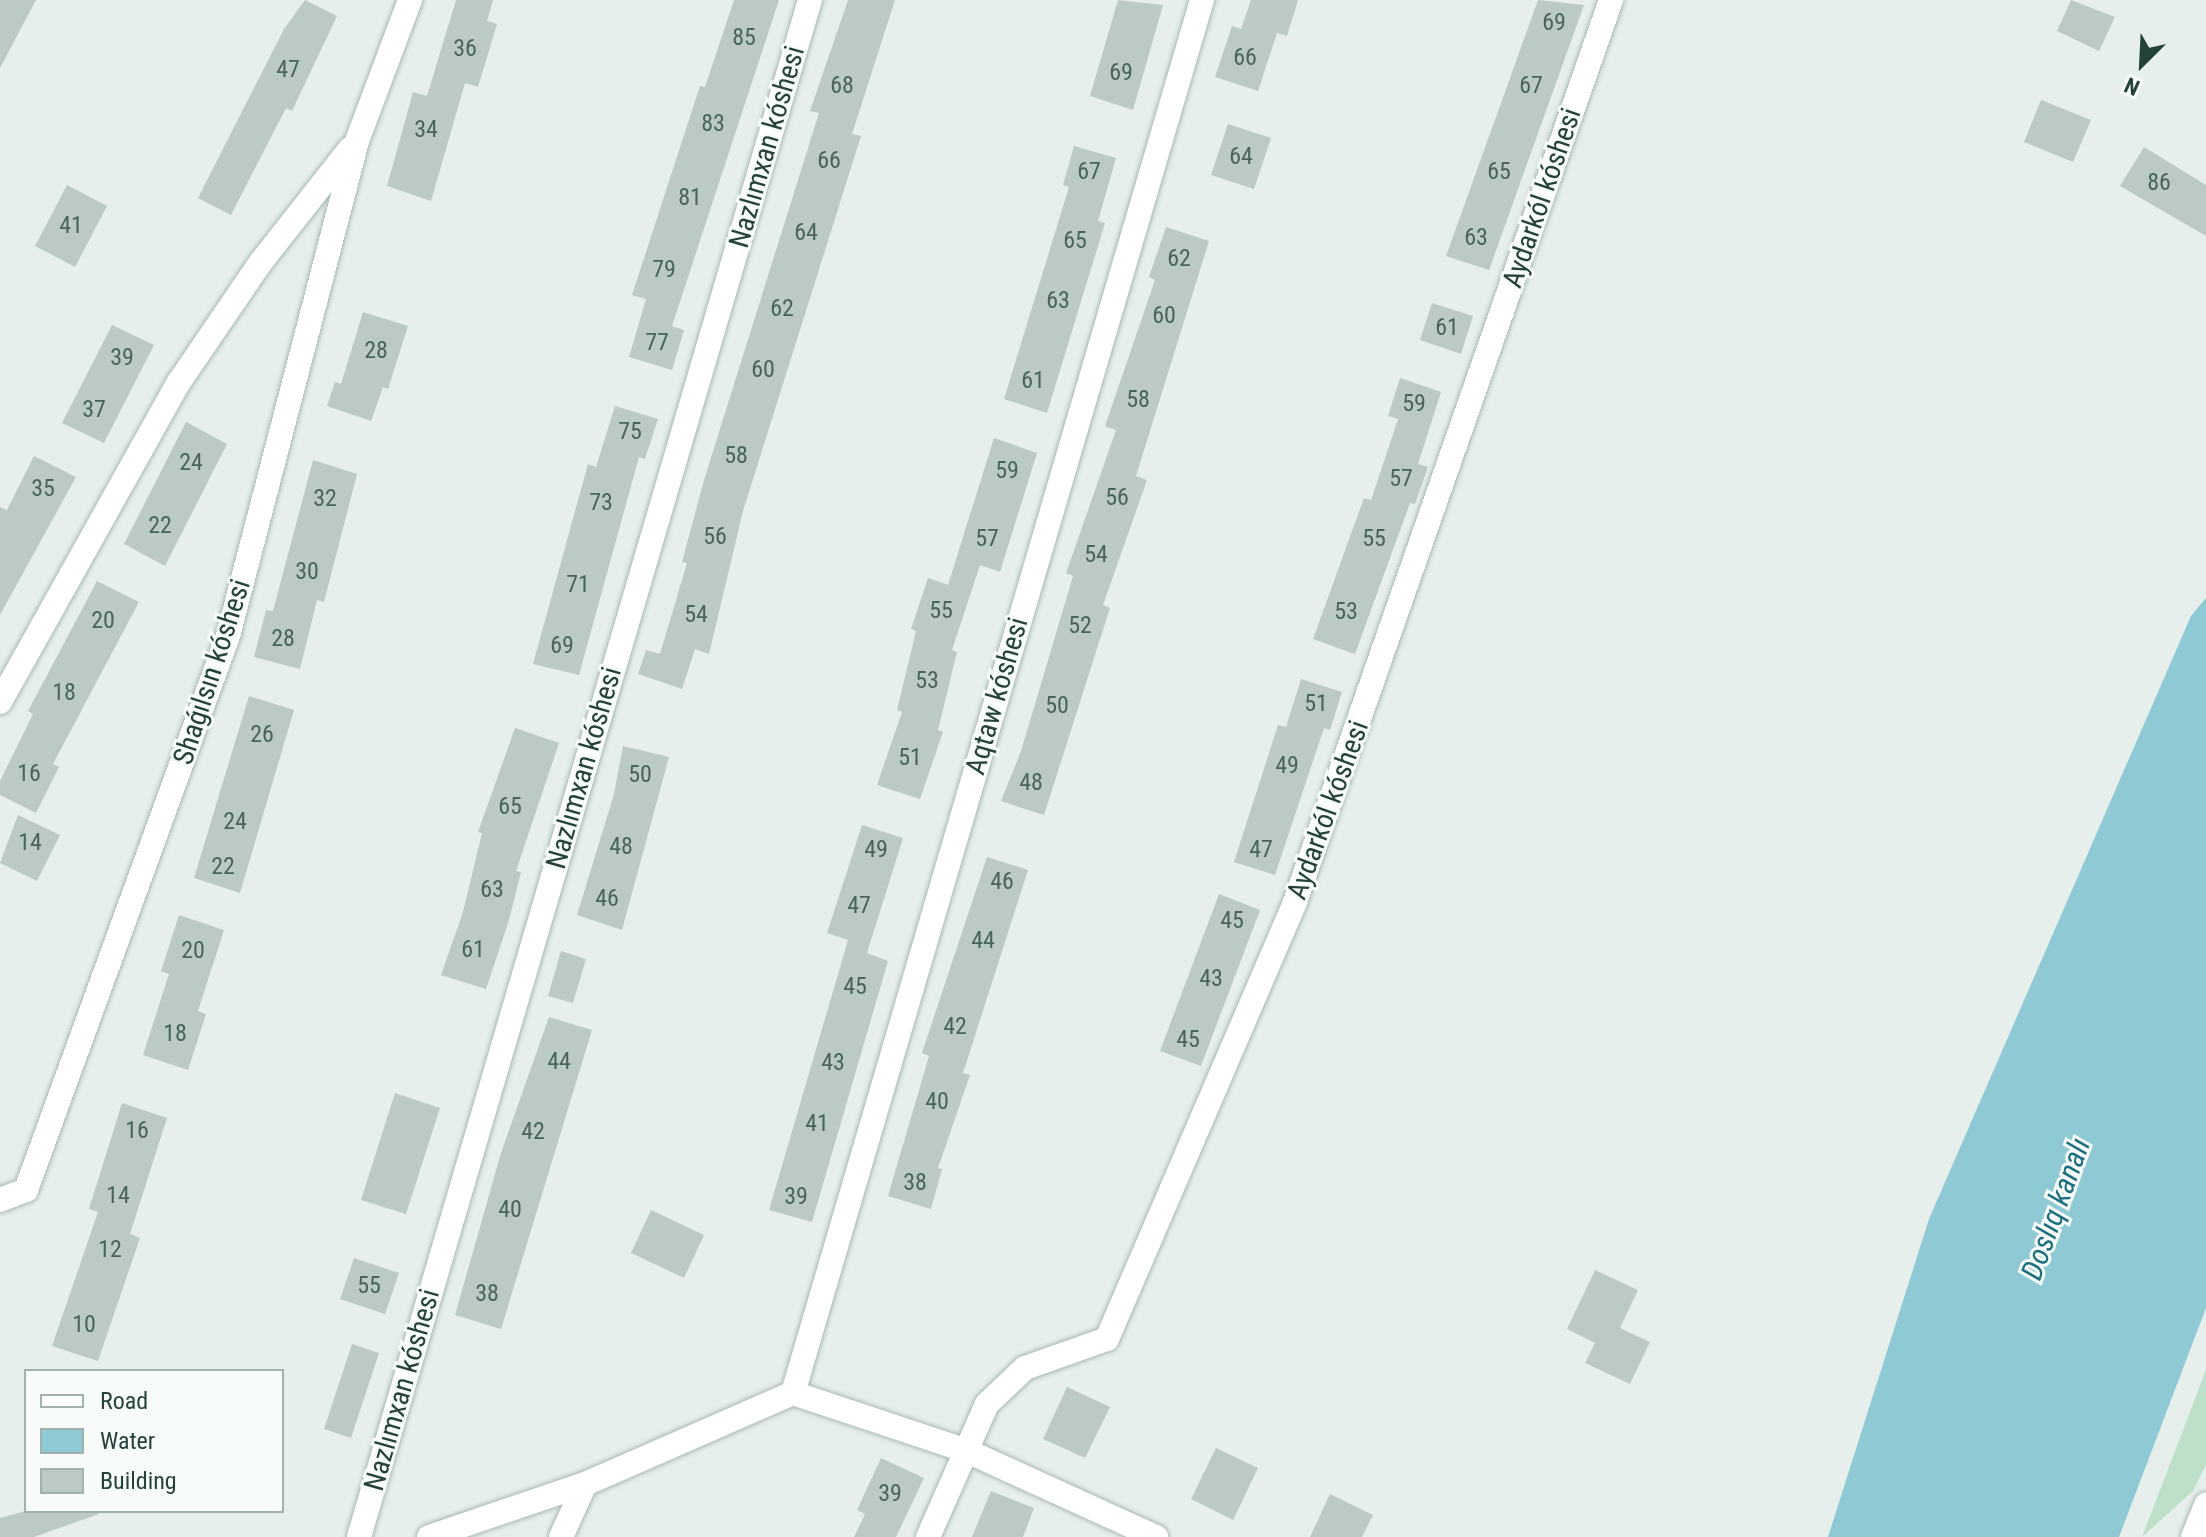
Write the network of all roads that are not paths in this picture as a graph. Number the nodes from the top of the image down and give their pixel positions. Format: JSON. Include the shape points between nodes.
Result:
{"nodes":[{"id":1,"x":410,"y":0,"type":"edge"},
{"id":2,"x":810,"y":0,"type":"edge"},
{"id":3,"x":1202,"y":0,"type":"edge"},
{"id":4,"x":1611,"y":0,"type":"edge"},
{"id":5,"x":357,"y":141,"type":"junction"},
{"id":6,"x":0,"y":702,"type":"edge"},
{"id":7,"x":0,"y":1200,"type":"edge"},
{"id":8,"x":793,"y":1393,"type":"junction"},
{"id":9,"x":967,"y":1451,"type":"junction"},
{"id":10,"x":585,"y":1484,"type":"junction"},
{"id":11,"x":2206,"y":1505,"type":"edge"},
{"id":12,"x":359,"y":1537,"type":"edge"},
{"id":13,"x":429,"y":1537,"type":"edge"},
{"id":14,"x":561,"y":1537,"type":"edge"},
{"id":15,"x":928,"y":1537,"type":"edge"},
{"id":16,"x":1156,"y":1537,"type":"edge"},
{"id":17,"x":2193,"y":1537,"type":"edge"}],
"edges":[{"from":1,"to":5,"type":"street","name":"Shaǵılsın kóshesi"},
{"from":2,"to":12,"type":"street","name":"Nazlımxan kóshesi"},
{"from":3,"to":8,"type":"street","name":"Aqtaw kóshesi"},
{"from":4,"to":9,"type":"street","name":"Aydarkól kóshesi","via":[[1295,902],[1107,1339],[1025,1368],[987,1404]]},
{"from":5,"to":6,"type":"street","name":"Shaǵılsın kóshesi","via":[[261,262],[179,382]]},
{"from":5,"to":7,"type":"street","name":"Shaǵılsın kóshesi","via":[[228,636],[26,1190]]},
{"from":8,"to":9,"type":"street"},
{"from":8,"to":10,"type":"street"},
{"from":9,"to":15,"type":"street","name":"Aydarkól kóshesi"},
{"from":9,"to":16,"type":"street"},
{"from":10,"to":13,"type":"street"},
{"from":10,"to":14,"type":"street"},
{"from":11,"to":17,"type":"street"}]}
